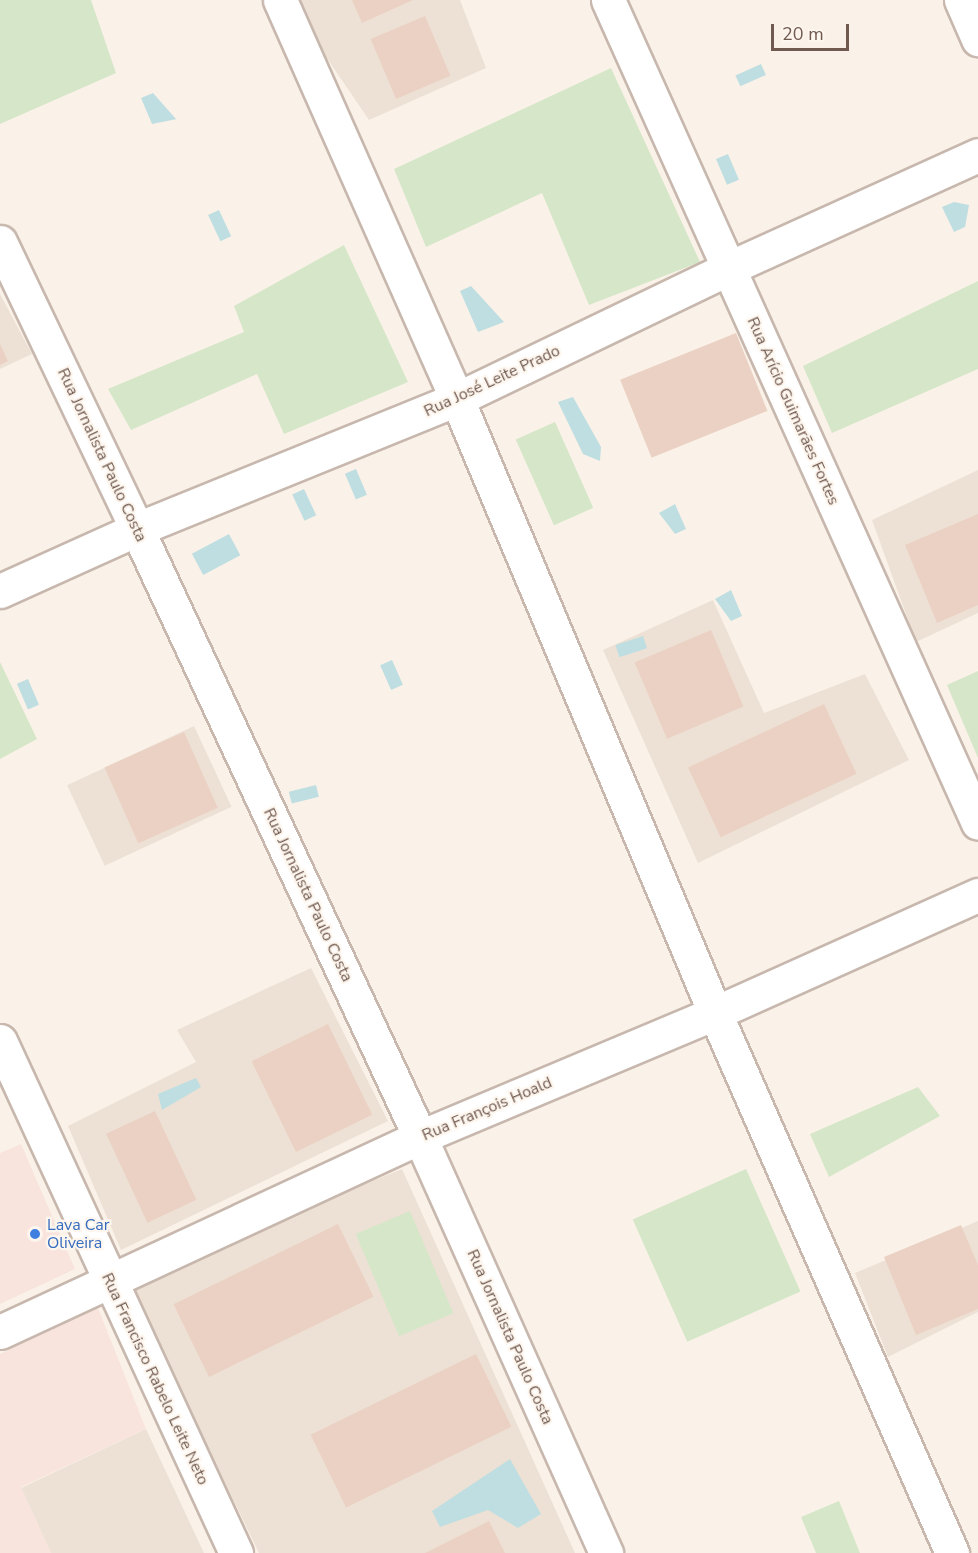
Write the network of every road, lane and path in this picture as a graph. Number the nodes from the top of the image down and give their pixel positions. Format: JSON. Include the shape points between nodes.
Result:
{"nodes":[{"id":1,"x":280,"y":0,"type":"edge"},
{"id":2,"x":608,"y":0,"type":"edge"},
{"id":3,"x":961,"y":0,"type":"edge"},
{"id":4,"x":978,"y":39,"type":"edge"},
{"id":5,"x":978,"y":155,"type":"edge"},
{"id":6,"x":0,"y":242,"type":"edge"},
{"id":7,"x":729,"y":268,"type":"junction"},
{"id":8,"x":457,"y":399,"type":"junction"},
{"id":9,"x":137,"y":529,"type":"junction"},
{"id":10,"x":0,"y":591,"type":"edge"},
{"id":11,"x":978,"y":823,"type":"edge"},
{"id":12,"x":978,"y":895,"type":"edge"},
{"id":13,"x":715,"y":1013,"type":"junction"},
{"id":14,"x":0,"y":1041,"type":"edge"},
{"id":15,"x":420,"y":1137,"type":"junction"},
{"id":16,"x":109,"y":1282,"type":"junction"},
{"id":17,"x":0,"y":1332,"type":"edge"},
{"id":18,"x":236,"y":1553,"type":"edge"},
{"id":19,"x":606,"y":1553,"type":"edge"},
{"id":20,"x":952,"y":1553,"type":"edge"}],
"edges":[{"from":1,"to":8,"type":"street"},
{"from":2,"to":7,"type":"street","name":"Rua Arício Guimarães Fortes"},
{"from":3,"to":4,"type":"street"},
{"from":5,"to":7,"type":"street","name":"Rua José Leite Prado"},
{"from":6,"to":9,"type":"street","name":"Rua Jornalista Paulo Costa"},
{"from":7,"to":8,"type":"street","name":"Rua José Leite Prado"},
{"from":7,"to":11,"type":"street","name":"Rua Arício Guimarães Fortes"},
{"from":8,"to":9,"type":"street","name":"Rua José Leite Prado"},
{"from":8,"to":13,"type":"street"},
{"from":9,"to":10,"type":"street","name":"Rua José Leite Prado"},
{"from":9,"to":15,"type":"street","name":"Rua Jornalista Paulo Costa"},
{"from":12,"to":13,"type":"street","name":"Rua François Hoald"},
{"from":13,"to":15,"type":"street","name":"Rua François Hoald"},
{"from":13,"to":20,"type":"street"},
{"from":14,"to":16,"type":"street","name":"Rua Francisco Rabelo Leite Neto"},
{"from":15,"to":16,"type":"street","name":"Rua François Hoald"},
{"from":15,"to":19,"type":"street","name":"Rua Jornalista Paulo Costa"},
{"from":16,"to":17,"type":"street","name":"Rua François Hoald"},
{"from":16,"to":18,"type":"street","name":"Rua Francisco Rabelo Leite Neto"}]}
